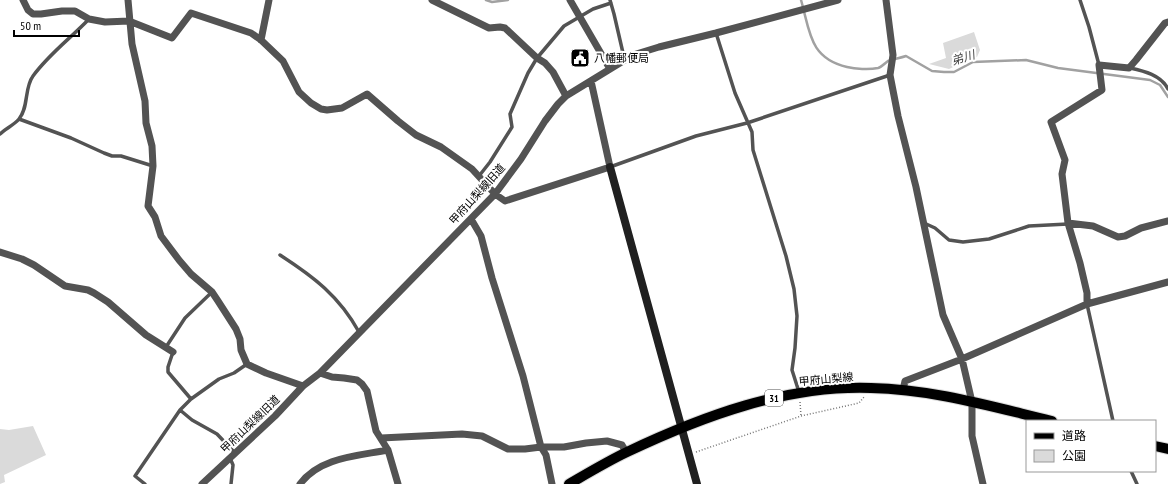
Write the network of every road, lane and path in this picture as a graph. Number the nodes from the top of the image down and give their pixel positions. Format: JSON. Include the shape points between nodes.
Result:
{"nodes":[{"id":1,"x":23,"y":0,"type":"edge"},
{"id":2,"x":128,"y":0,"type":"edge"},
{"id":3,"x":269,"y":0,"type":"edge"},
{"id":4,"x":432,"y":0,"type":"edge"},
{"id":5,"x":570,"y":0,"type":"edge"},
{"id":6,"x":838,"y":0,"type":"edge"},
{"id":7,"x":886,"y":0,"type":"edge"},
{"id":8,"x":1080,"y":0,"type":"edge"},
{"id":9,"x":610,"y":1,"type":"edge"},
{"id":10,"x":580,"y":16,"type":"junction"},
{"id":11,"x":89,"y":19,"type":"junction"},
{"id":12,"x":129,"y":21,"type":"junction"},
{"id":13,"x":1168,"y":22,"type":"edge"},
{"id":14,"x":716,"y":33,"type":"junction"},
{"id":15,"x":261,"y":40,"type":"junction"},
{"id":16,"x":538,"y":58,"type":"junction"},
{"id":17,"x":626,"y":59,"type":"junction"},
{"id":18,"x":1099,"y":67,"type":"junction"},
{"id":19,"x":1129,"y":68,"type":"junction"},
{"id":20,"x":610,"y":69,"type":"junction"},
{"id":21,"x":891,"y":72,"type":"junction"},
{"id":22,"x":591,"y":81,"type":"junction"},
{"id":23,"x":1168,"y":90,"type":"edge"},
{"id":24,"x":566,"y":96,"type":"junction"},
{"id":25,"x":20,"y":119,"type":"junction"},
{"id":26,"x":747,"y":123,"type":"junction"},
{"id":27,"x":0,"y":134,"type":"edge"},
{"id":28,"x":153,"y":166,"type":"junction"},
{"id":29,"x":610,"y":167,"type":"junction"},
{"id":30,"x":479,"y":176,"type":"junction"},
{"id":31,"x":495,"y":194,"type":"junction"},
{"id":32,"x":471,"y":219,"type":"junction"},
{"id":33,"x":1168,"y":221,"type":"edge"},
{"id":34,"x":923,"y":222,"type":"junction"},
{"id":35,"x":1068,"y":224,"type":"junction"},
{"id":36,"x":0,"y":252,"type":"edge"},
{"id":37,"x":280,"y":255,"type":"dead end"},
{"id":38,"x":1168,"y":282,"type":"edge"},
{"id":39,"x":212,"y":292,"type":"junction"},
{"id":40,"x":1087,"y":304,"type":"junction"},
{"id":41,"x":360,"y":333,"type":"junction"},
{"id":42,"x":166,"y":348,"type":"junction"},
{"id":43,"x":173,"y":352,"type":"joint"},
{"id":44,"x":962,"y":359,"type":"junction"},
{"id":45,"x":247,"y":364,"type":"junction"},
{"id":46,"x":320,"y":373,"type":"junction"},
{"id":47,"x":304,"y":386,"type":"junction"},
{"id":48,"x":871,"y":388,"type":"junction"},
{"id":49,"x":903,"y":390,"type":"junction"},
{"id":50,"x":800,"y":393,"type":"junction"},
{"id":51,"x":191,"y":399,"type":"junction"},
{"id":52,"x":972,"y":402,"type":"junction"},
{"id":53,"x":180,"y":410,"type":"junction"},
{"id":54,"x":800,"y":416,"type":"junction"},
{"id":55,"x":1048,"y":420,"type":"edge"},
{"id":56,"x":1113,"y":420,"type":"edge"},
{"id":57,"x":682,"y":428,"type":"junction"},
{"id":58,"x":381,"y":438,"type":"junction"},
{"id":59,"x":1156,"y":446,"type":"edge"},
{"id":60,"x":541,"y":447,"type":"junction"},
{"id":61,"x":1168,"y":449,"type":"edge"},
{"id":62,"x":388,"y":450,"type":"junction"},
{"id":63,"x":626,"y":452,"type":"junction"},
{"id":64,"x":688,"y":454,"type":"junction"},
{"id":65,"x":232,"y":455,"type":"junction"},
{"id":66,"x":1131,"y":472,"type":"edge"},
{"id":67,"x":144,"y":484,"type":"edge"},
{"id":68,"x":202,"y":484,"type":"edge"},
{"id":69,"x":231,"y":484,"type":"edge"},
{"id":70,"x":300,"y":484,"type":"edge"},
{"id":71,"x":398,"y":484,"type":"edge"},
{"id":72,"x":552,"y":484,"type":"edge"},
{"id":73,"x":569,"y":484,"type":"edge"},
{"id":74,"x":697,"y":484,"type":"edge"},
{"id":75,"x":983,"y":484,"type":"edge"},
{"id":76,"x":1137,"y":484,"type":"edge"}],
"edges":[{"from":1,"to":11,"type":"street","via":[[33,14],[75,11]]},
{"from":2,"to":12,"type":"street"},
{"from":3,"to":15,"type":"street"},
{"from":4,"to":16,"type":"street","via":[[489,28],[505,28]]},
{"from":5,"to":10,"type":"street"},
{"from":6,"to":14,"type":"street","name":"甲府山梨線旧道"},
{"from":7,"to":21,"type":"street","via":[[893,55]]},
{"from":8,"to":18,"type":"lane"},
{"from":9,"to":10,"type":"lane"},
{"from":9,"to":17,"type":"lane"},
{"from":10,"to":16,"type":"lane","via":[[564,26]]},
{"from":10,"to":20,"type":"street"},
{"from":11,"to":12,"type":"street","via":[[105,22]]},
{"from":11,"to":25,"type":"lane","via":[[33,76]]},
{"from":12,"to":15,"type":"street","via":[[172,38],[191,13],[251,33]]},
{"from":12,"to":28,"type":"street","via":[[145,101]]},
{"from":13,"to":19,"type":"street"},
{"from":14,"to":17,"type":"street","name":"甲府山梨線旧道","via":[[660,47]]},
{"from":14,"to":26,"type":"lane"},
{"from":15,"to":30,"type":"street","via":[[283,60],[299,92],[317,107],[327,110],[342,108],[367,94],[398,122],[416,135],[442,147]]},
{"from":16,"to":24,"type":"street","via":[[553,72]]},
{"from":16,"to":30,"type":"lane","via":[[510,114],[512,127]]},
{"from":17,"to":20,"type":"street","name":"甲府山梨線旧道"},
{"from":18,"to":19,"type":"street"},
{"from":18,"to":35,"type":"street","via":[[1102,90],[1051,122],[1065,160],[1062,174]]},
{"from":19,"to":23,"type":"lane","via":[[1157,77]]},
{"from":20,"to":22,"type":"street","name":"甲府山梨線旧道"},
{"from":21,"to":26,"type":"lane"},
{"from":21,"to":34,"type":"street","via":[[898,116]]},
{"from":22,"to":24,"type":"street","name":"甲府山梨線旧道"},
{"from":22,"to":29,"type":"street"},
{"from":24,"to":31,"type":"street","name":"甲府山梨線旧道","via":[[545,121]]},
{"from":25,"to":27,"type":"lane"},
{"from":25,"to":28,"type":"lane","via":[[112,156],[121,156]]},
{"from":26,"to":29,"type":"lane","via":[[696,136]]},
{"from":26,"to":50,"type":"lane","via":[[752,132],[754,150],[794,289],[797,316],[792,370]]},
{"from":28,"to":39,"type":"street","via":[[148,206],[155,217],[161,236],[191,274]]},
{"from":29,"to":31,"type":"street","via":[[505,201]]},
{"from":29,"to":57,"type":"street"},
{"from":30,"to":31,"type":"street"},
{"from":31,"to":32,"type":"street","name":"甲府山梨線旧道"},
{"from":32,"to":41,"type":"street","name":"甲府山梨線旧道"},
{"from":32,"to":60,"type":"street","via":[[481,236],[523,376]]},
{"from":33,"to":35,"type":"street","via":[[1118,237],[1093,226]]},
{"from":34,"to":35,"type":"lane","via":[[949,240],[963,242],[989,239],[1028,226]]},
{"from":34,"to":44,"type":"street","via":[[943,315]]},
{"from":35,"to":40,"type":"street","via":[[1080,263]]},
{"from":36,"to":42,"type":"street","via":[[22,258],[64,286],[94,293]]},
{"from":37,"to":41,"type":"lane","via":[[324,286],[350,316]]},
{"from":38,"to":40,"type":"street"},
{"from":39,"to":42,"type":"lane","via":[[186,318]]},
{"from":39,"to":45,"type":"street","via":[[236,329]]},
{"from":40,"to":44,"type":"street"},
{"from":40,"to":56,"type":"lane"},
{"from":41,"to":46,"type":"street","name":"甲府山梨線旧道"},
{"from":42,"to":43,"type":"street"},
{"from":43,"to":51,"type":"lane","via":[[168,372]]},
{"from":44,"to":49,"type":"street","via":[[905,381]]},
{"from":44,"to":52,"type":"street"},
{"from":45,"to":47,"type":"street"},
{"from":45,"to":51,"type":"lane","via":[[234,373],[218,378]]},
{"from":46,"to":47,"type":"street","name":"甲府山梨線旧道"},
{"from":46,"to":58,"type":"street","via":[[356,380],[362,384],[376,431]]},
{"from":47,"to":65,"type":"street","name":"甲府山梨線旧道"},
{"from":48,"to":49,"type":"main road","name":"甲府山梨線","number":"31"},
{"from":48,"to":50,"type":"main road","name":"甲府山梨線","number":"31","via":[[840,388]]},
{"from":48,"to":54,"type":"path","via":[[859,403]]},
{"from":49,"to":52,"type":"main road","name":"甲府山梨線","number":"31"},
{"from":50,"to":54,"type":"path"},
{"from":50,"to":57,"type":"main road","name":"甲府山梨線","number":"31","via":[[741,407]]},
{"from":51,"to":53,"type":"lane"},
{"from":52,"to":55,"type":"main road","name":"甲府山梨線","number":"31"},
{"from":52,"to":75,"type":"street","via":[[972,436]]},
{"from":53,"to":65,"type":"lane","via":[[217,434]]},
{"from":53,"to":67,"type":"lane","via":[[135,476]]},
{"from":54,"to":64,"type":"path"},
{"from":57,"to":63,"type":"main road","name":"甲府山梨線","number":"31"},
{"from":57,"to":64,"type":"street"},
{"from":58,"to":60,"type":"street","via":[[462,434],[482,436],[508,449]]},
{"from":58,"to":62,"type":"street"},
{"from":59,"to":61,"type":"main road"},
{"from":60,"to":63,"type":"street","via":[[564,447],[607,441],[622,445]]},
{"from":60,"to":72,"type":"street","via":[[546,455]]},
{"from":62,"to":70,"type":"street","via":[[328,462],[316,468]]},
{"from":62,"to":71,"type":"street"},
{"from":63,"to":73,"type":"main road","name":"甲府山梨線","number":"31"},
{"from":64,"to":74,"type":"street"},
{"from":65,"to":68,"type":"street","name":"甲府山梨線旧道"},
{"from":65,"to":69,"type":"lane","via":[[234,466]]},
{"from":66,"to":76,"type":"lane"}]}
